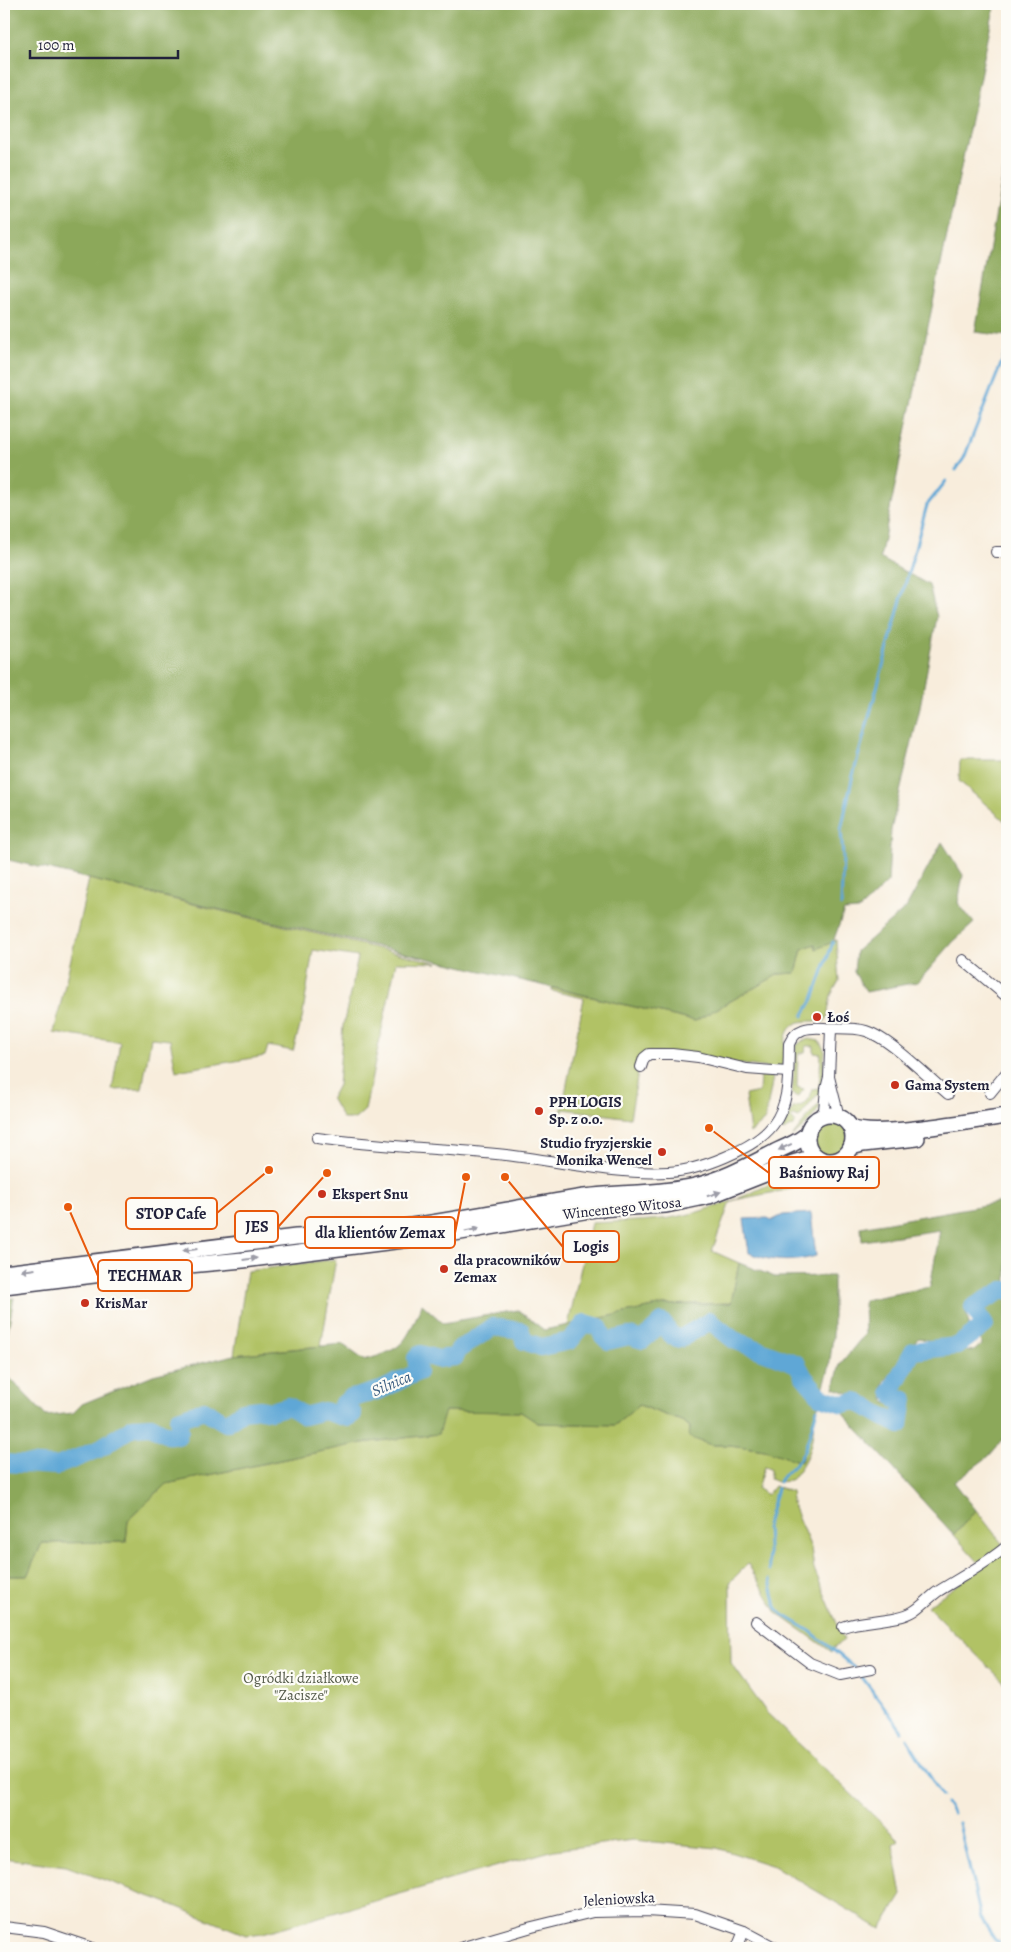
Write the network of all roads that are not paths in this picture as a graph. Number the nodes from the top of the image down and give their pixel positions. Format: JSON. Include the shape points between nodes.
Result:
{"nodes":[{"id":1,"x":996,"y":552,"type":"dead end"},
{"id":2,"x":1007,"y":552,"type":"edge"},
{"id":3,"x":963,"y":960,"type":"dead end"},
{"id":4,"x":1007,"y":997,"type":"edge"},
{"id":5,"x":831,"y":1029,"type":"junction"},
{"id":6,"x":641,"y":1067,"type":"dead end"},
{"id":7,"x":788,"y":1072,"type":"junction"},
{"id":8,"x":1007,"y":1072,"type":"edge"},
{"id":9,"x":829,"y":1077,"type":"junction"},
{"id":10,"x":990,"y":1092,"type":"dead end"},
{"id":11,"x":948,"y":1094,"type":"dead end"},
{"id":12,"x":1007,"y":1116,"type":"edge"},
{"id":13,"x":820,"y":1117,"type":"junction"},
{"id":14,"x":839,"y":1117,"type":"junction"},
{"id":15,"x":1007,"y":1126,"type":"edge"},
{"id":16,"x":851,"y":1128,"type":"junction"},
{"id":17,"x":808,"y":1133,"type":"junction"},
{"id":18,"x":317,"y":1138,"type":"dead end"},
{"id":19,"x":851,"y":1147,"type":"junction"},
{"id":20,"x":818,"y":1158,"type":"junction"},
{"id":21,"x":4,"y":1273,"type":"edge"},
{"id":22,"x":4,"y":1286,"type":"edge"},
{"id":23,"x":1007,"y":1546,"type":"edge"},
{"id":24,"x":756,"y":1622,"type":"dead end"},
{"id":25,"x":843,"y":1627,"type":"dead end"},
{"id":26,"x":871,"y":1669,"type":"dead end"},
{"id":27,"x":4,"y":1927,"type":"edge"},
{"id":28,"x":744,"y":1931,"type":"junction"},
{"id":29,"x":92,"y":1948,"type":"edge"},
{"id":30,"x":460,"y":1948,"type":"edge"},
{"id":31,"x":737,"y":1948,"type":"edge"},
{"id":32,"x":776,"y":1948,"type":"edge"}],
"edges":[{"from":1,"to":2,"type":"street"},
{"from":3,"to":4,"type":"street"},
{"from":5,"to":7,"type":"street","via":[[803,1028],[793,1037],[789,1044]]},
{"from":5,"to":9,"type":"street"},
{"from":5,"to":11,"type":"street","via":[[864,1030],[876,1035]]},
{"from":6,"to":7,"type":"street","via":[[649,1054],[672,1054],[747,1069]]},
{"from":7,"to":18,"type":"street","via":[[785,1102],[774,1124],[763,1136],[751,1146],[682,1171],[572,1166],[508,1156]]},
{"from":8,"to":10,"type":"street"},
{"from":9,"to":13,"type":"street"},
{"from":9,"to":14,"type":"street"},
{"from":12,"to":16,"type":"main road","via":[[895,1131],[864,1132]]},
{"from":13,"to":14,"type":"main road"},
{"from":13,"to":17,"type":"main road"},
{"from":14,"to":16,"type":"main road"},
{"from":15,"to":19,"type":"main road"},
{"from":16,"to":19,"type":"main road"},
{"from":17,"to":20,"type":"main road","via":[[808,1147]]},
{"from":17,"to":21,"type":"main road","name":"Wincentego Witosa","one_way":true,"via":[[797,1142],[734,1173],[681,1189],[596,1196],[418,1225]]},
{"from":19,"to":20,"type":"main road","via":[[843,1158],[837,1160],[830,1162]]},
{"from":22,"to":20,"type":"main road","name":"Wincentego Witosa","one_way":true,"via":[[443,1235],[596,1208],[666,1205],[709,1196],[793,1163]]},
{"from":23,"to":25,"type":"street","via":[[914,1611]]},
{"from":24,"to":26,"type":"street","via":[[810,1663],[840,1675]]},
{"from":27,"to":29,"type":"street","via":[[44,1932]]},
{"from":28,"to":30,"type":"street","name":"Jeleniowska","via":[[695,1914],[593,1912]]},
{"from":28,"to":31,"type":"street"},
{"from":28,"to":32,"type":"street","name":"Jeleniowska"}]}
